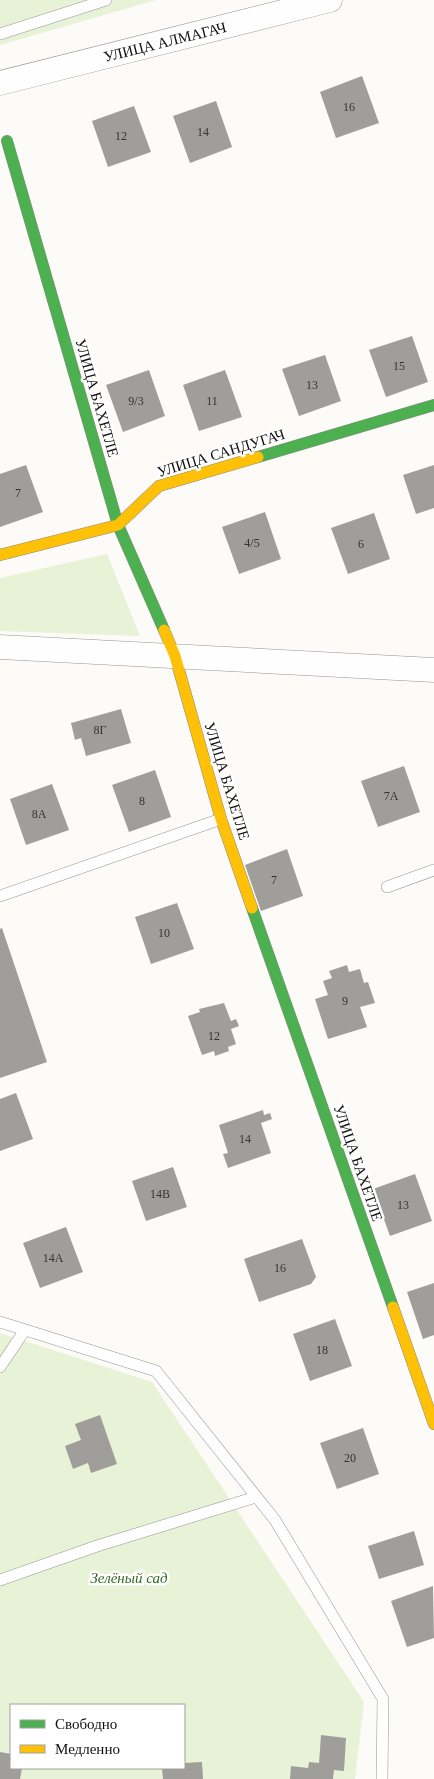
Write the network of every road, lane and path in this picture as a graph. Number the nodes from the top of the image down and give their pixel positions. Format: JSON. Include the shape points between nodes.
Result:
{"nodes":[{"id":1,"x":106,"y":0,"type":"edge"},
{"id":2,"x":330,"y":0,"type":"edge"},
{"id":3,"x":0,"y":34,"type":"edge"},
{"id":4,"x":0,"y":83,"type":"edge"},
{"id":5,"x":7,"y":141,"type":"dead end"},
{"id":6,"x":434,"y":405,"type":"edge"},
{"id":7,"x":118,"y":525,"type":"junction"},
{"id":8,"x":0,"y":555,"type":"edge"},
{"id":9,"x":0,"y":647,"type":"edge"},
{"id":10,"x":174,"y":656,"type":"junction"},
{"id":11,"x":434,"y":670,"type":"edge"},
{"id":12,"x":221,"y":819,"type":"junction"},
{"id":13,"x":434,"y":870,"type":"edge"},
{"id":14,"x":387,"y":887,"type":"dead end"},
{"id":15,"x":0,"y":896,"type":"edge"},
{"id":16,"x":0,"y":1322,"type":"edge"},
{"id":17,"x":25,"y":1330,"type":"junction"},
{"id":18,"x":0,"y":1367,"type":"edge"},
{"id":19,"x":434,"y":1424,"type":"edge"},
{"id":20,"x":256,"y":1497,"type":"junction"},
{"id":21,"x":0,"y":1580,"type":"edge"},
{"id":22,"x":382,"y":1779,"type":"edge"}],
"edges":[{"from":1,"to":3,"type":"lane"},
{"from":2,"to":4,"type":"street","name":"УЛИЦА АЛМАГАЧ"},
{"from":5,"to":7,"type":"street","name":"УЛИЦА БАХЕТЛЕ"},
{"from":6,"to":7,"type":"street","name":"УЛИЦА САНДУГАЧ","via":[[159,486]]},
{"from":7,"to":8,"type":"street","name":"УЛИЦА САНДУГАЧ"},
{"from":7,"to":10,"type":"street","name":"УЛИЦА БАХЕТЛЕ"},
{"from":9,"to":10,"type":"street"},
{"from":10,"to":11,"type":"street"},
{"from":10,"to":12,"type":"street","name":"УЛИЦА БАХЕТЛЕ"},
{"from":12,"to":15,"type":"lane"},
{"from":12,"to":19,"type":"street","name":"УЛИЦА БАХЕТЛЕ"},
{"from":13,"to":14,"type":"lane"},
{"from":16,"to":17,"type":"lane"},
{"from":17,"to":18,"type":"lane"},
{"from":17,"to":20,"type":"lane","via":[[156,1371]]},
{"from":20,"to":21,"type":"lane"},
{"from":20,"to":22,"type":"lane","via":[[275,1520],[383,1698]]}]}
